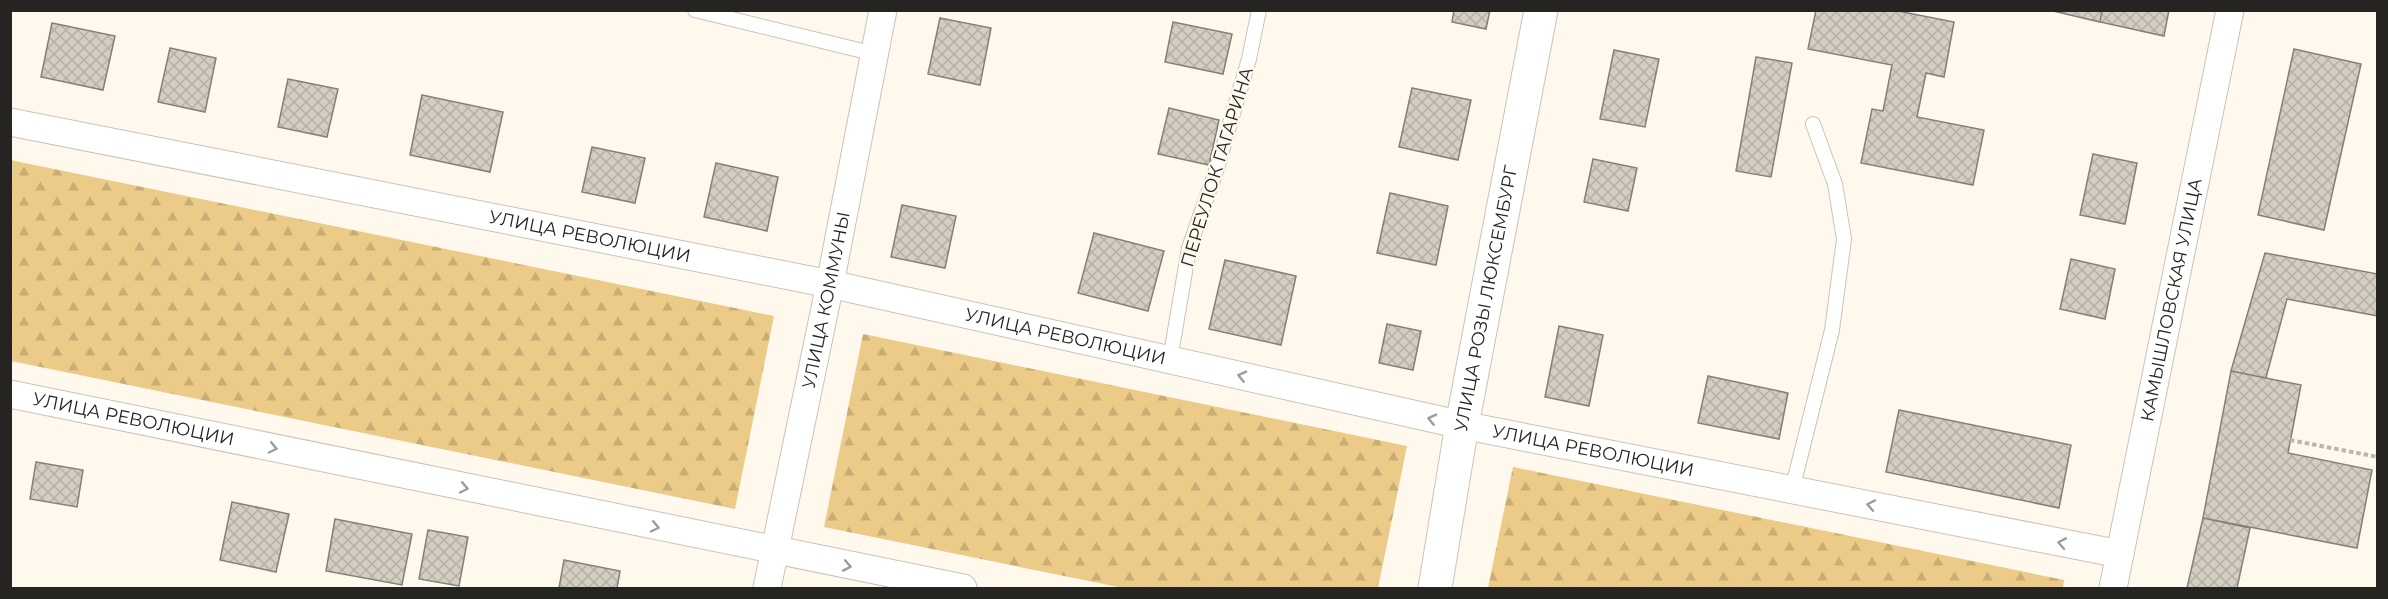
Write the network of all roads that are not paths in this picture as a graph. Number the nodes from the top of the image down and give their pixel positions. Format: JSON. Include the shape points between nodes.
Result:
{"nodes":[{"id":1,"x":695,"y":10,"type":"edge"},
{"id":2,"x":883,"y":10,"type":"edge"},
{"id":3,"x":1258,"y":10,"type":"edge"},
{"id":4,"x":1541,"y":10,"type":"edge"},
{"id":5,"x":2230,"y":10,"type":"edge"},
{"id":6,"x":875,"y":54,"type":"junction"},
{"id":7,"x":10,"y":122,"type":"edge"},
{"id":8,"x":1813,"y":124,"type":"dead end"},
{"id":9,"x":830,"y":284,"type":"junction"},
{"id":10,"x":1170,"y":360,"type":"junction"},
{"id":11,"x":10,"y":394,"type":"edge"},
{"id":12,"x":1462,"y":425,"type":"junction"},
{"id":13,"x":1792,"y":490,"type":"junction"},
{"id":14,"x":774,"y":552,"type":"junction"},
{"id":15,"x":2120,"y":554,"type":"junction"},
{"id":16,"x":767,"y":588,"type":"edge"},
{"id":17,"x":963,"y":588,"type":"edge"},
{"id":18,"x":1435,"y":588,"type":"edge"},
{"id":19,"x":2113,"y":588,"type":"edge"}],
"edges":[{"from":1,"to":6,"type":"lane"},
{"from":2,"to":6,"type":"street","name":"УЛИЦА КОММУНЫ"},
{"from":3,"to":10,"type":"lane","name":"ПЕРЕУЛОК ГАГАРИНА","via":[[1246,70],[1189,248]]},
{"from":4,"to":12,"type":"street","name":"УЛИЦА РОЗЫ ЛЮКСЕМБУРГ"},
{"from":5,"to":15,"type":"street","name":"КАМЫШЛОВСКАЯ УЛИЦА"},
{"from":6,"to":9,"type":"street","name":"УЛИЦА КОММУНЫ"},
{"from":7,"to":9,"type":"street","name":"УЛИЦА РЕВОЛЮЦИИ"},
{"from":8,"to":13,"type":"lane","via":[[1835,184],[1844,239],[1832,330]]},
{"from":9,"to":10,"type":"street","name":"УЛИЦА РЕВОЛЮЦИИ"},
{"from":9,"to":14,"type":"street","name":"УЛИЦА КОММУНЫ"},
{"from":12,"to":10,"type":"street","name":"УЛИЦА РЕВОЛЮЦИИ","one_way":true},
{"from":11,"to":14,"type":"street","name":"УЛИЦА РЕВОЛЮЦИИ","one_way":true},
{"from":12,"to":13,"type":"street","name":"УЛИЦА РЕВОЛЮЦИИ"},
{"from":12,"to":18,"type":"street","name":"УЛИЦА РОЗЫ ЛЮКСЕМБУРГ"},
{"from":15,"to":13,"type":"street","name":"УЛИЦА РЕВОЛЮЦИИ","one_way":true},
{"from":14,"to":16,"type":"street","name":"УЛИЦА КОММУНЫ"},
{"from":14,"to":17,"type":"street","name":"УЛИЦА РЕВОЛЮЦИИ","one_way":true},
{"from":15,"to":19,"type":"street","name":"КАМЫШЛОВСКАЯ УЛИЦА"}]}
